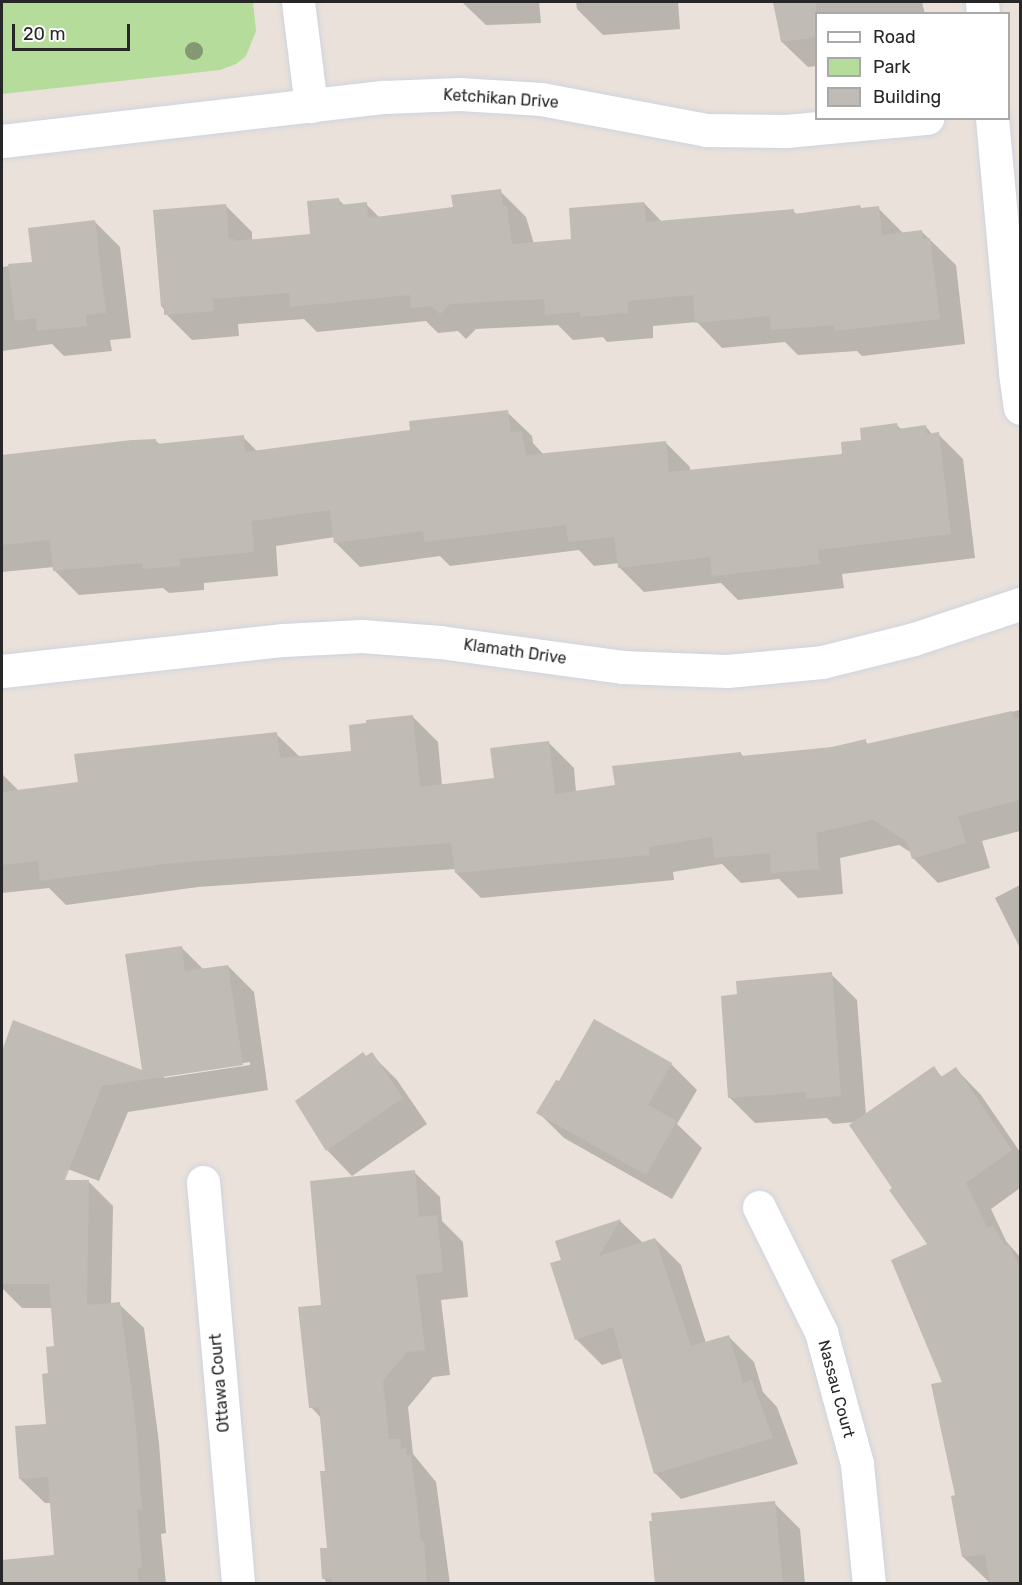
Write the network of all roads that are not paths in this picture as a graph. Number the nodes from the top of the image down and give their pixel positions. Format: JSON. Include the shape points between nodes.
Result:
{"nodes":[{"id":1,"x":298,"y":2,"type":"edge"},
{"id":2,"x":311,"y":106,"type":"junction"},
{"id":3,"x":904,"y":120,"type":"edge"},
{"id":4,"x":992,"y":120,"type":"edge"},
{"id":5,"x":2,"y":141,"type":"edge"},
{"id":6,"x":1020,"y":408,"type":"edge"},
{"id":7,"x":1020,"y":604,"type":"edge"},
{"id":8,"x":2,"y":671,"type":"edge"},
{"id":9,"x":203,"y":1182,"type":"dead end"},
{"id":10,"x":759,"y":1207,"type":"dead end"},
{"id":11,"x":238,"y":1584,"type":"edge"},
{"id":12,"x":869,"y":1584,"type":"edge"}],
"edges":[{"from":1,"to":2,"type":"street"},
{"from":2,"to":3,"type":"street","name":"Ketchikan Drive","via":[[460,94],[541,99],[706,130],[786,130]]},
{"from":2,"to":5,"type":"street","name":"Ketchikan Drive"},
{"from":4,"to":6,"type":"street"},
{"from":7,"to":8,"type":"street","name":"Klamath Drive","via":[[914,639],[822,662],[727,671],[622,667],[441,642],[362,636],[284,640]]},
{"from":9,"to":11,"type":"street","name":"Ottawa Court"},
{"from":10,"to":12,"type":"street","name":"Nassau Court","via":[[821,1332],[857,1464]]}]}
